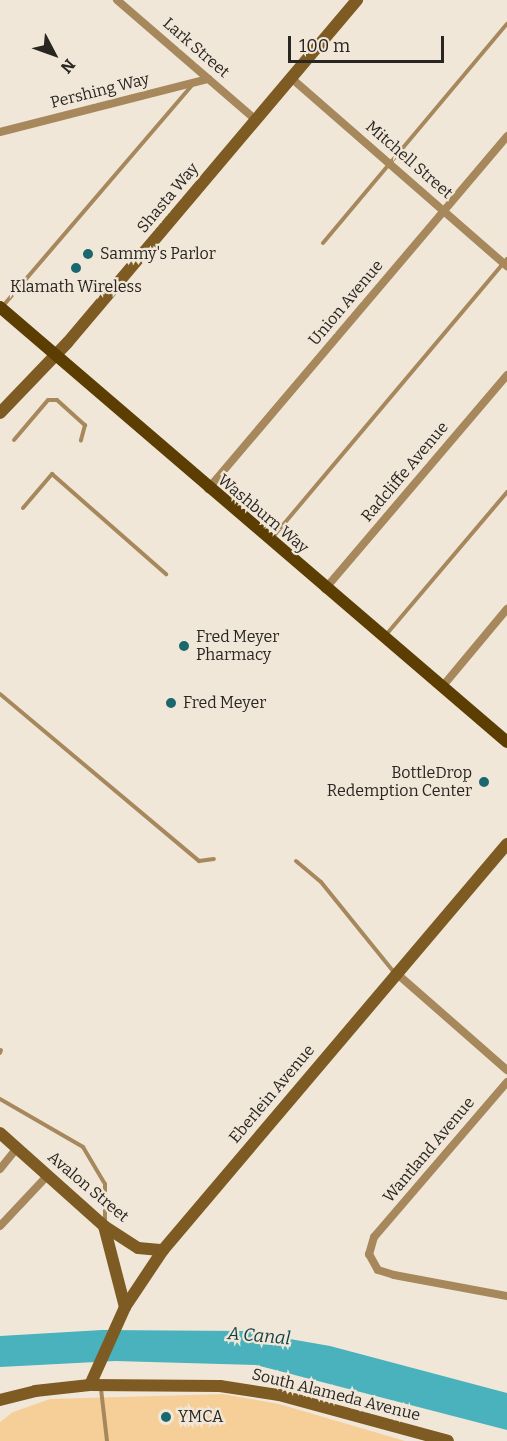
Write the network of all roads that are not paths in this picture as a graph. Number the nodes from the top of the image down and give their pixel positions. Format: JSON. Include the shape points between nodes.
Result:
{"nodes":[{"id":1,"x":117,"y":0,"type":"edge"},
{"id":2,"x":357,"y":0,"type":"edge"},
{"id":3,"x":507,"y":24,"type":"edge"},
{"id":4,"x":290,"y":77,"type":"junction"},
{"id":5,"x":208,"y":79,"type":"junction"},
{"id":6,"x":194,"y":82,"type":"junction"},
{"id":7,"x":255,"y":119,"type":"junction"},
{"id":8,"x":0,"y":132,"type":"edge"},
{"id":9,"x":507,"y":136,"type":"edge"},
{"id":10,"x":390,"y":163,"type":"junction"},
{"id":11,"x":444,"y":210,"type":"junction"},
{"id":12,"x":323,"y":243,"type":"dead end"},
{"id":13,"x":506,"y":262,"type":"edge"},
{"id":14,"x":1,"y":308,"type":"edge"},
{"id":15,"x":53,"y":355,"type":"junction"},
{"id":16,"x":507,"y":375,"type":"edge"},
{"id":17,"x":0,"y":413,"type":"edge"},
{"id":18,"x":14,"y":440,"type":"dead end"},
{"id":19,"x":81,"y":440,"type":"dead end"},
{"id":20,"x":208,"y":489,"type":"junction"},
{"id":21,"x":507,"y":492,"type":"edge"},
{"id":22,"x":23,"y":508,"type":"dead end"},
{"id":23,"x":270,"y":541,"type":"junction"},
{"id":24,"x":166,"y":574,"type":"dead end"},
{"id":25,"x":325,"y":589,"type":"junction"},
{"id":26,"x":507,"y":609,"type":"edge"},
{"id":27,"x":384,"y":638,"type":"junction"},
{"id":28,"x":442,"y":687,"type":"junction"},
{"id":29,"x":0,"y":694,"type":"edge"},
{"id":30,"x":504,"y":735,"type":"edge"},
{"id":31,"x":507,"y":844,"type":"edge"},
{"id":32,"x":213,"y":859,"type":"dead end"},
{"id":33,"x":296,"y":861,"type":"dead end"},
{"id":34,"x":395,"y":972,"type":"junction"},
{"id":35,"x":507,"y":1070,"type":"edge"},
{"id":36,"x":507,"y":1082,"type":"edge"},
{"id":37,"x":0,"y":1099,"type":"edge"},
{"id":38,"x":0,"y":1133,"type":"edge"},
{"id":39,"x":17,"y":1149,"type":"junction"},
{"id":40,"x":0,"y":1168,"type":"edge"},
{"id":41,"x":48,"y":1175,"type":"junction"},
{"id":42,"x":0,"y":1226,"type":"edge"},
{"id":43,"x":104,"y":1226,"type":"junction"},
{"id":44,"x":163,"y":1250,"type":"junction"},
{"id":45,"x":507,"y":1287,"type":"edge"},
{"id":46,"x":504,"y":1295,"type":"edge"},
{"id":47,"x":125,"y":1307,"type":"junction"},
{"id":48,"x":95,"y":1385,"type":"junction"},
{"id":49,"x":2,"y":1401,"type":"edge"},
{"id":50,"x":107,"y":1441,"type":"edge"},
{"id":51,"x":448,"y":1441,"type":"edge"}],
"edges":[{"from":1,"to":5,"type":"street","name":"Lark Street"},
{"from":2,"to":4,"type":"street","name":"Shasta Way"},
{"from":3,"to":10,"type":"lane"},
{"from":4,"to":7,"type":"street","name":"Shasta Way"},
{"from":4,"to":10,"type":"street","name":"Mitchell Street"},
{"from":5,"to":6,"type":"street","name":"Pershing Way"},
{"from":5,"to":7,"type":"street","name":"Lark Street"},
{"from":6,"to":8,"type":"street","name":"Pershing Way"},
{"from":6,"to":14,"type":"lane"},
{"from":7,"to":15,"type":"street","name":"Shasta Way"},
{"from":9,"to":11,"type":"street","name":"Union Avenue"},
{"from":10,"to":11,"type":"street","name":"Mitchell Street"},
{"from":10,"to":12,"type":"lane"},
{"from":11,"to":13,"type":"street","name":"Mitchell Street"},
{"from":11,"to":20,"type":"street","name":"Union Avenue"},
{"from":13,"to":23,"type":"lane"},
{"from":14,"to":15,"type":"main road","name":"Washburn Way"},
{"from":15,"to":17,"type":"street","name":"Shasta Way"},
{"from":15,"to":20,"type":"main road","name":"Washburn Way"},
{"from":16,"to":25,"type":"street","name":"Radcliffe Avenue"},
{"from":18,"to":19,"type":"lane","via":[[48,400],[57,400],[86,425]]},
{"from":20,"to":23,"type":"main road","name":"Washburn Way"},
{"from":21,"to":27,"type":"lane"},
{"from":22,"to":24,"type":"lane","via":[[52,474]]},
{"from":23,"to":25,"type":"main road","name":"Washburn Way"},
{"from":25,"to":27,"type":"main road","name":"Washburn Way"},
{"from":26,"to":28,"type":"street"},
{"from":27,"to":28,"type":"main road","name":"Washburn Way"},
{"from":28,"to":30,"type":"main road","name":"Washburn Way"},
{"from":29,"to":32,"type":"lane","via":[[199,861]]},
{"from":31,"to":34,"type":"street","name":"Eberlein Avenue"},
{"from":33,"to":34,"type":"lane","via":[[321,882]]},
{"from":34,"to":35,"type":"street"},
{"from":34,"to":44,"type":"street","name":"Eberlein Avenue"},
{"from":36,"to":46,"type":"street","name":"Wantland Avenue","via":[[374,1237],[369,1254],[378,1270]]},
{"from":37,"to":43,"type":"lane","via":[[84,1147],[105,1184]]},
{"from":38,"to":39,"type":"street","name":"Avalon Street"},
{"from":39,"to":40,"type":"street"},
{"from":39,"to":41,"type":"street","name":"Avalon Street"},
{"from":41,"to":42,"type":"street"},
{"from":41,"to":43,"type":"street","name":"Avalon Street"},
{"from":43,"to":44,"type":"street","name":"Avalon Street","via":[[138,1248]]},
{"from":43,"to":47,"type":"street"},
{"from":44,"to":47,"type":"street","name":"Eberlein Avenue"},
{"from":45,"to":46,"type":"street"},
{"from":47,"to":48,"type":"street","name":"Eberlein Avenue","via":[[95,1368]]},
{"from":48,"to":49,"type":"street","name":"South Alameda Avenue"},
{"from":48,"to":50,"type":"lane"},
{"from":48,"to":51,"type":"street","name":"South Alameda Avenue","via":[[220,1386],[279,1395]]}]}
